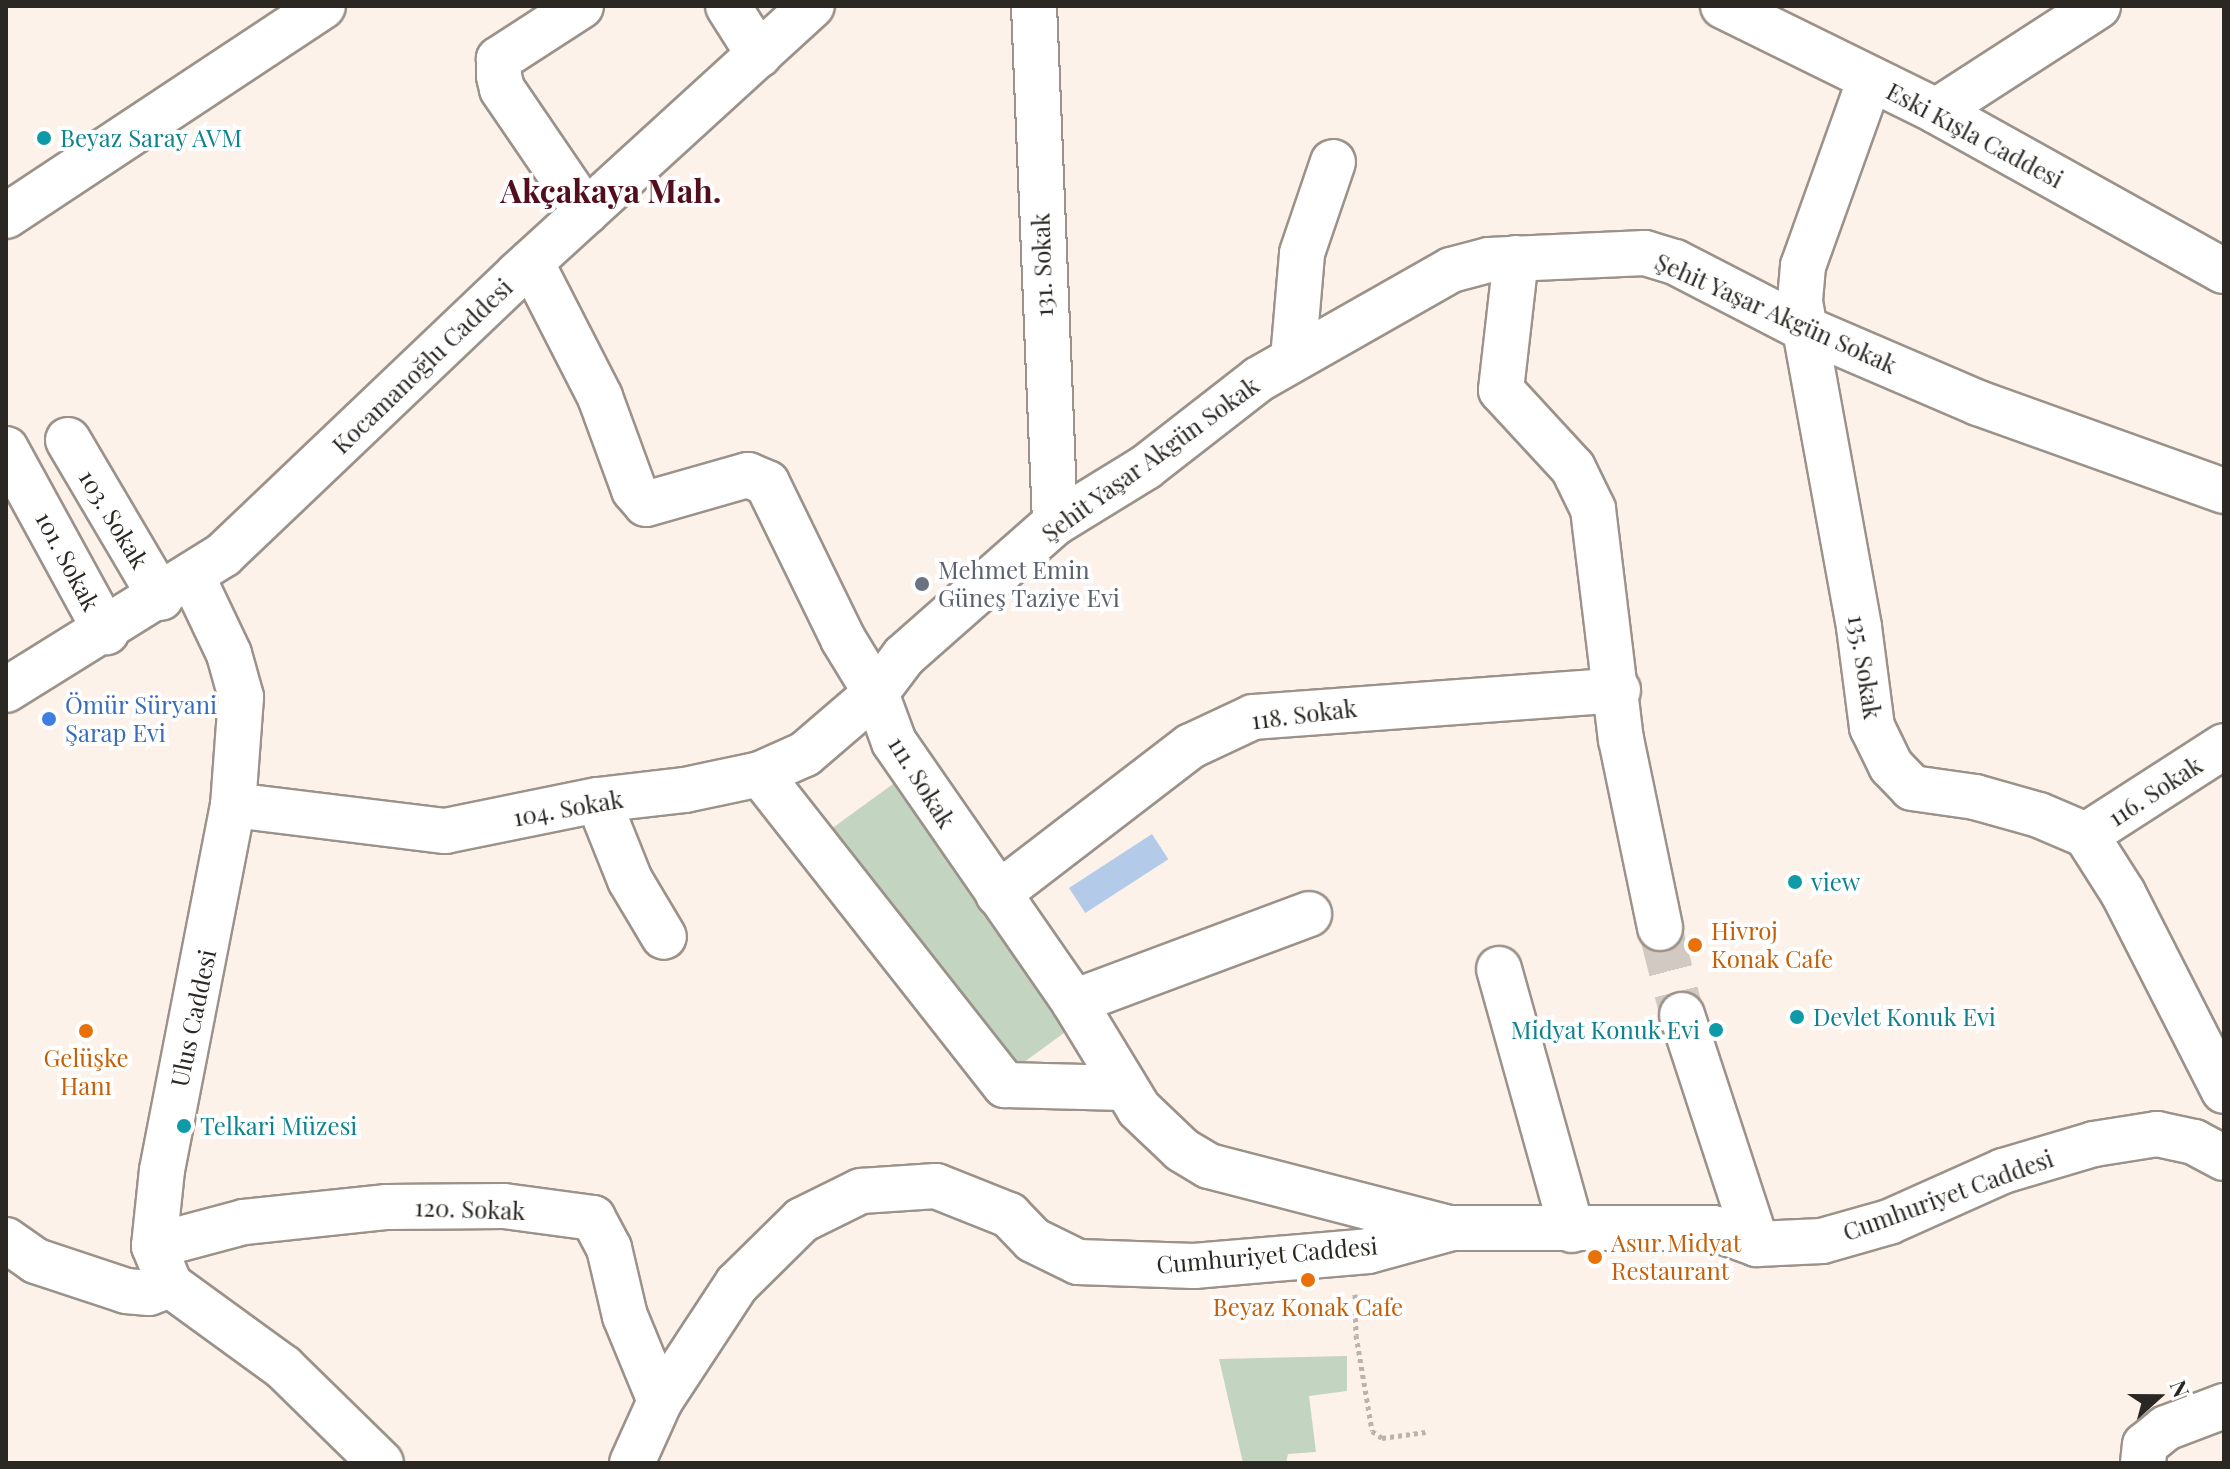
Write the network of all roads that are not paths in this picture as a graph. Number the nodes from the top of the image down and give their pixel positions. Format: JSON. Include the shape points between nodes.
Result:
{"nodes":[{"id":1,"x":323,"y":6,"type":"edge"},
{"id":2,"x":581,"y":6,"type":"edge"},
{"id":3,"x":728,"y":6,"type":"edge"},
{"id":4,"x":812,"y":6,"type":"edge"},
{"id":5,"x":1034,"y":6,"type":"edge"},
{"id":6,"x":1723,"y":6,"type":"edge"},
{"id":7,"x":2098,"y":6,"type":"edge"},
{"id":8,"x":759,"y":55,"type":"junction"},
{"id":9,"x":1870,"y":79,"type":"junction"},
{"id":10,"x":1936,"y":111,"type":"junction"},
{"id":11,"x":1333,"y":162,"type":"dead end"},
{"id":12,"x":586,"y":212,"type":"junction"},
{"id":13,"x":6,"y":216,"type":"edge"},
{"id":14,"x":1516,"y":258,"type":"junction"},
{"id":15,"x":531,"y":262,"type":"junction"},
{"id":16,"x":2224,"y":271,"type":"edge"},
{"id":17,"x":1801,"y":327,"type":"junction"},
{"id":18,"x":1293,"y":359,"type":"junction"},
{"id":19,"x":68,"y":440,"type":"dead end"},
{"id":20,"x":6,"y":449,"type":"edge"},
{"id":21,"x":2224,"y":491,"type":"edge"},
{"id":22,"x":1055,"y":523,"type":"junction"},
{"id":23,"x":176,"y":587,"type":"junction"},
{"id":24,"x":106,"y":632,"type":"junction"},
{"id":25,"x":6,"y":690,"type":"edge"},
{"id":26,"x":1618,"y":690,"type":"junction"},
{"id":27,"x":876,"y":693,"type":"junction"},
{"id":28,"x":2224,"y":746,"type":"edge"},
{"id":29,"x":760,"y":774,"type":"junction"},
{"id":30,"x":598,"y":800,"type":"junction"},
{"id":31,"x":233,"y":805,"type":"junction"},
{"id":32,"x":2086,"y":835,"type":"junction"},
{"id":33,"x":998,"y":894,"type":"junction"},
{"id":34,"x":1309,"y":914,"type":"dead end"},
{"id":35,"x":1660,"y":928,"type":"tunnel mouth"},
{"id":36,"x":664,"y":937,"type":"dead end"},
{"id":37,"x":1499,"y":969,"type":"dead end"},
{"id":38,"x":1074,"y":1002,"type":"junction"},
{"id":39,"x":1682,"y":1015,"type":"tunnel mouth"},
{"id":40,"x":1124,"y":1088,"type":"junction"},
{"id":41,"x":2224,"y":1091,"type":"edge"},
{"id":42,"x":2224,"y":1100,"type":"edge"},
{"id":43,"x":2209,"y":1150,"type":"edge"},
{"id":44,"x":1452,"y":1228,"type":"junction"},
{"id":45,"x":1572,"y":1230,"type":"junction"},
{"id":46,"x":6,"y":1240,"type":"edge"},
{"id":47,"x":1757,"y":1244,"type":"junction"},
{"id":48,"x":162,"y":1266,"type":"junction"},
{"id":49,"x":660,"y":1401,"type":"junction"},
{"id":50,"x":2224,"y":1406,"type":"edge"},
{"id":51,"x":381,"y":1463,"type":"edge"},
{"id":52,"x":632,"y":1463,"type":"edge"},
{"id":53,"x":2143,"y":1463,"type":"edge"}],
"edges":[{"from":1,"to":13,"type":"street"},
{"from":2,"to":12,"type":"street","via":[[499,59],[502,89]]},
{"from":3,"to":8,"type":"street"},
{"from":4,"to":8,"type":"street","name":"Kocamanoğlu Caddesi"},
{"from":5,"to":22,"type":"street","name":"131. Sokak"},
{"from":6,"to":9,"type":"street","name":"Eski Kışla Caddesi"},
{"from":7,"to":10,"type":"street"},
{"from":8,"to":12,"type":"street","name":"Kocamanoğlu Caddesi"},
{"from":9,"to":10,"type":"street","name":"Eski Kışla Caddesi"},
{"from":9,"to":17,"type":"street","name":"135. Sokak","via":[[1803,266]]},
{"from":10,"to":16,"type":"street","name":"Eski Kışla Caddesi"},
{"from":11,"to":18,"type":"street","via":[[1302,253]]},
{"from":12,"to":15,"type":"street","name":"Kocamanoğlu Caddesi"},
{"from":14,"to":17,"type":"street","name":"Şehit Yaşar Akgün Sokak","via":[[1645,253],[1675,262]]},
{"from":14,"to":18,"type":"street","name":"Şehit Yaşar Akgün Sokak","via":[[1451,270]]},
{"from":14,"to":26,"type":"street","via":[[1501,390],[1573,468],[1593,509]]},
{"from":15,"to":23,"type":"street","name":"Kocamanoğlu Caddesi","via":[[261,520]]},
{"from":15,"to":27,"type":"street","name":"111. Sokak","via":[[600,397],[634,490],[646,504],[748,475],[762,478]]},
{"from":17,"to":21,"type":"street","name":"Şehit Yaşar Akgün Sokak","via":[[1978,403]]},
{"from":17,"to":32,"type":"street","name":"135. Sokak","via":[[1859,627],[1872,727],[1891,766],[1912,788],[1975,797]]},
{"from":18,"to":22,"type":"street","name":"Şehit Yaşar Akgün Sokak","via":[[1259,379],[1146,467]]},
{"from":19,"to":23,"type":"street","name":"103. Sokak"},
{"from":20,"to":24,"type":"street","name":"101. Sokak"},
{"from":22,"to":27,"type":"street","name":"Şehit Yaşar Akgün Sokak","via":[[904,656]]},
{"from":23,"to":24,"type":"street","name":"Kocamanoğlu Caddesi"},
{"from":23,"to":31,"type":"street","name":"Ulus Caddesi","via":[[229,654],[241,697]]},
{"from":24,"to":25,"type":"street","name":"Kocamanoğlu Caddesi"},
{"from":26,"to":33,"type":"street","name":"118. Sokak","via":[[1253,717],[1191,746]]},
{"from":26,"to":35,"type":"street","via":[[1621,739]]},
{"from":27,"to":29,"type":"street","name":"104. Sokak","via":[[805,754]]},
{"from":27,"to":33,"type":"street","name":"111. Sokak","via":[[894,742]]},
{"from":28,"to":32,"type":"street","name":"116. Sokak"},
{"from":29,"to":30,"type":"street","name":"104. Sokak"},
{"from":29,"to":40,"type":"street","via":[[1005,1085]]},
{"from":30,"to":31,"type":"street","name":"104. Sokak","via":[[445,831]]},
{"from":30,"to":36,"type":"street","via":[[630,880]]},
{"from":31,"to":48,"type":"street","name":"Ulus Caddesi","via":[[162,1170]]},
{"from":32,"to":41,"type":"street","via":[[2123,893]]},
{"from":33,"to":38,"type":"street","name":"111. Sokak"},
{"from":34,"to":38,"type":"street"},
{"from":37,"to":45,"type":"street"},
{"from":38,"to":40,"type":"street","name":"111. Sokak"},
{"from":39,"to":47,"type":"street"},
{"from":40,"to":44,"type":"street","name":"111. Sokak","via":[[1182,1150],[1209,1166]]},
{"from":42,"to":43,"type":"street"},
{"from":43,"to":47,"type":"street","name":"Cumhuriyet Caddesi","via":[[2157,1134],[2094,1144],[2003,1171],[1889,1222],[1822,1241]]},
{"from":44,"to":45,"type":"street","name":"Cumhuriyet Caddesi"},
{"from":44,"to":49,"type":"street","name":"Cumhuriyet Caddesi","via":[[1352,1253],[1194,1266],[1078,1262],[1033,1240],[1009,1215],[936,1186],[861,1191],[802,1220],[737,1284]]},
{"from":45,"to":47,"type":"street","name":"Cumhuriyet Caddesi","via":[[1713,1228]]},
{"from":46,"to":48,"type":"street","via":[[36,1261],[126,1291],[149,1293]]},
{"from":48,"to":49,"type":"street","name":"120. Sokak","via":[[244,1222],[387,1207],[504,1206],[593,1218],[609,1248],[625,1316]]},
{"from":48,"to":51,"type":"street","via":[[283,1367]]},
{"from":49,"to":52,"type":"street","name":"Cumhuriyet Caddesi"},
{"from":50,"to":53,"type":"street","via":[[2166,1428],[2145,1445]]}]}
